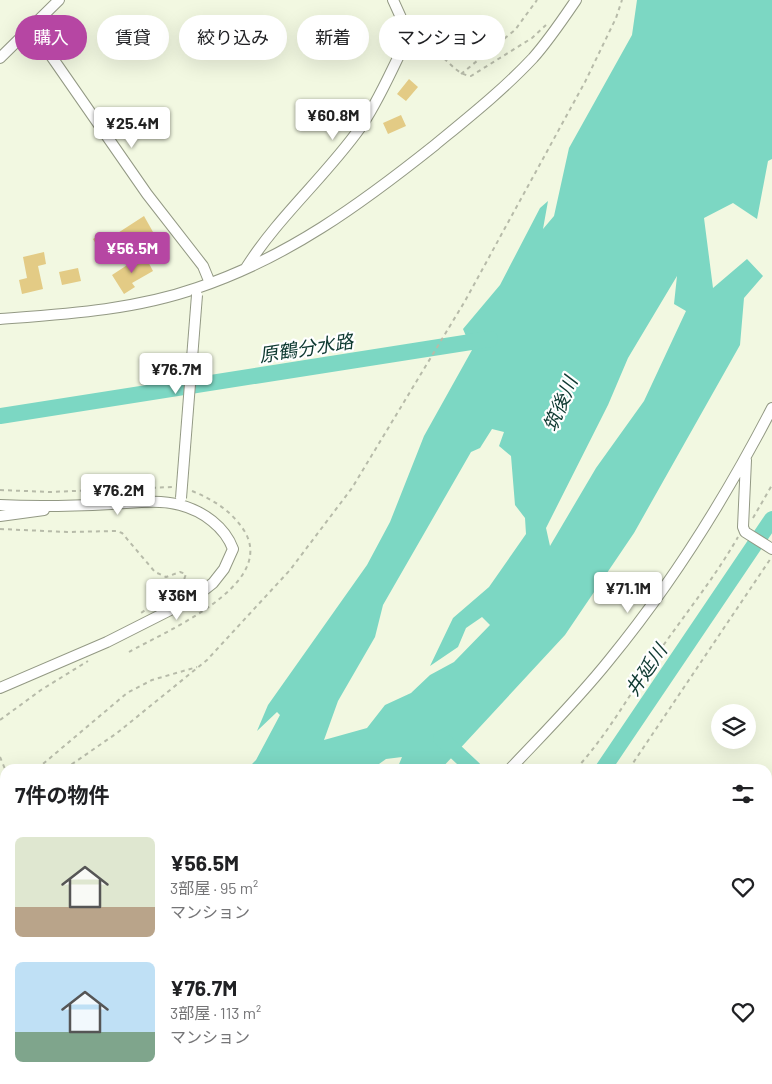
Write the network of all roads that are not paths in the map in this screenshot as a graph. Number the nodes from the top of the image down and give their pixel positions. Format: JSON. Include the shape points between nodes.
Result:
{"nodes":[{"id":1,"x":59,"y":0,"type":"edge"},
{"id":2,"x":393,"y":0,"type":"edge"},
{"id":3,"x":576,"y":0,"type":"edge"},
{"id":4,"x":43,"y":15,"type":"edge"},
{"id":5,"x":15,"y":43,"type":"edge"},
{"id":6,"x":0,"y":58,"type":"edge"},
{"id":7,"x":54,"y":60,"type":"edge"},
{"id":8,"x":246,"y":268,"type":"junction"},
{"id":9,"x":210,"y":283,"type":"junction"},
{"id":10,"x":197,"y":292,"type":"junction"},
{"id":11,"x":0,"y":319,"type":"edge"},
{"id":12,"x":772,"y":408,"type":"edge"},
{"id":13,"x":746,"y":459,"type":"junction"},
{"id":14,"x":180,"y":501,"type":"junction"},
{"id":15,"x":0,"y":505,"type":"edge"},
{"id":16,"x":57,"y":506,"type":"junction"},
{"id":17,"x":0,"y":516,"type":"edge"},
{"id":18,"x":772,"y":549,"type":"edge"},
{"id":19,"x":0,"y":688,"type":"edge"},
{"id":20,"x":515,"y":764,"type":"edge"}],
"edges":[{"from":1,"to":4,"type":"street"},
{"from":2,"to":8,"type":"street","via":[[407,40],[361,127],[263,242]]},
{"from":3,"to":8,"type":"street","via":[[535,56],[458,126],[343,215],[281,253]]},
{"from":5,"to":6,"type":"street"},
{"from":7,"to":9,"type":"street","via":[[147,194],[202,266]]},
{"from":8,"to":9,"type":"street"},
{"from":9,"to":10,"type":"street"},
{"from":10,"to":11,"type":"street","via":[[106,309]]},
{"from":10,"to":14,"type":"street","bridge":true},
{"from":12,"to":13,"type":"street"},
{"from":13,"to":18,"type":"street","via":[[744,529]]},
{"from":13,"to":20,"type":"street","via":[[667,585],[609,660]]},
{"from":14,"to":16,"type":"street"},
{"from":14,"to":19,"type":"street","via":[[212,521],[230,540],[233,549],[231,559],[213,583],[194,598],[107,642]]},
{"from":15,"to":16,"type":"street"},
{"from":16,"to":17,"type":"street","via":[[33,513]]}]}
